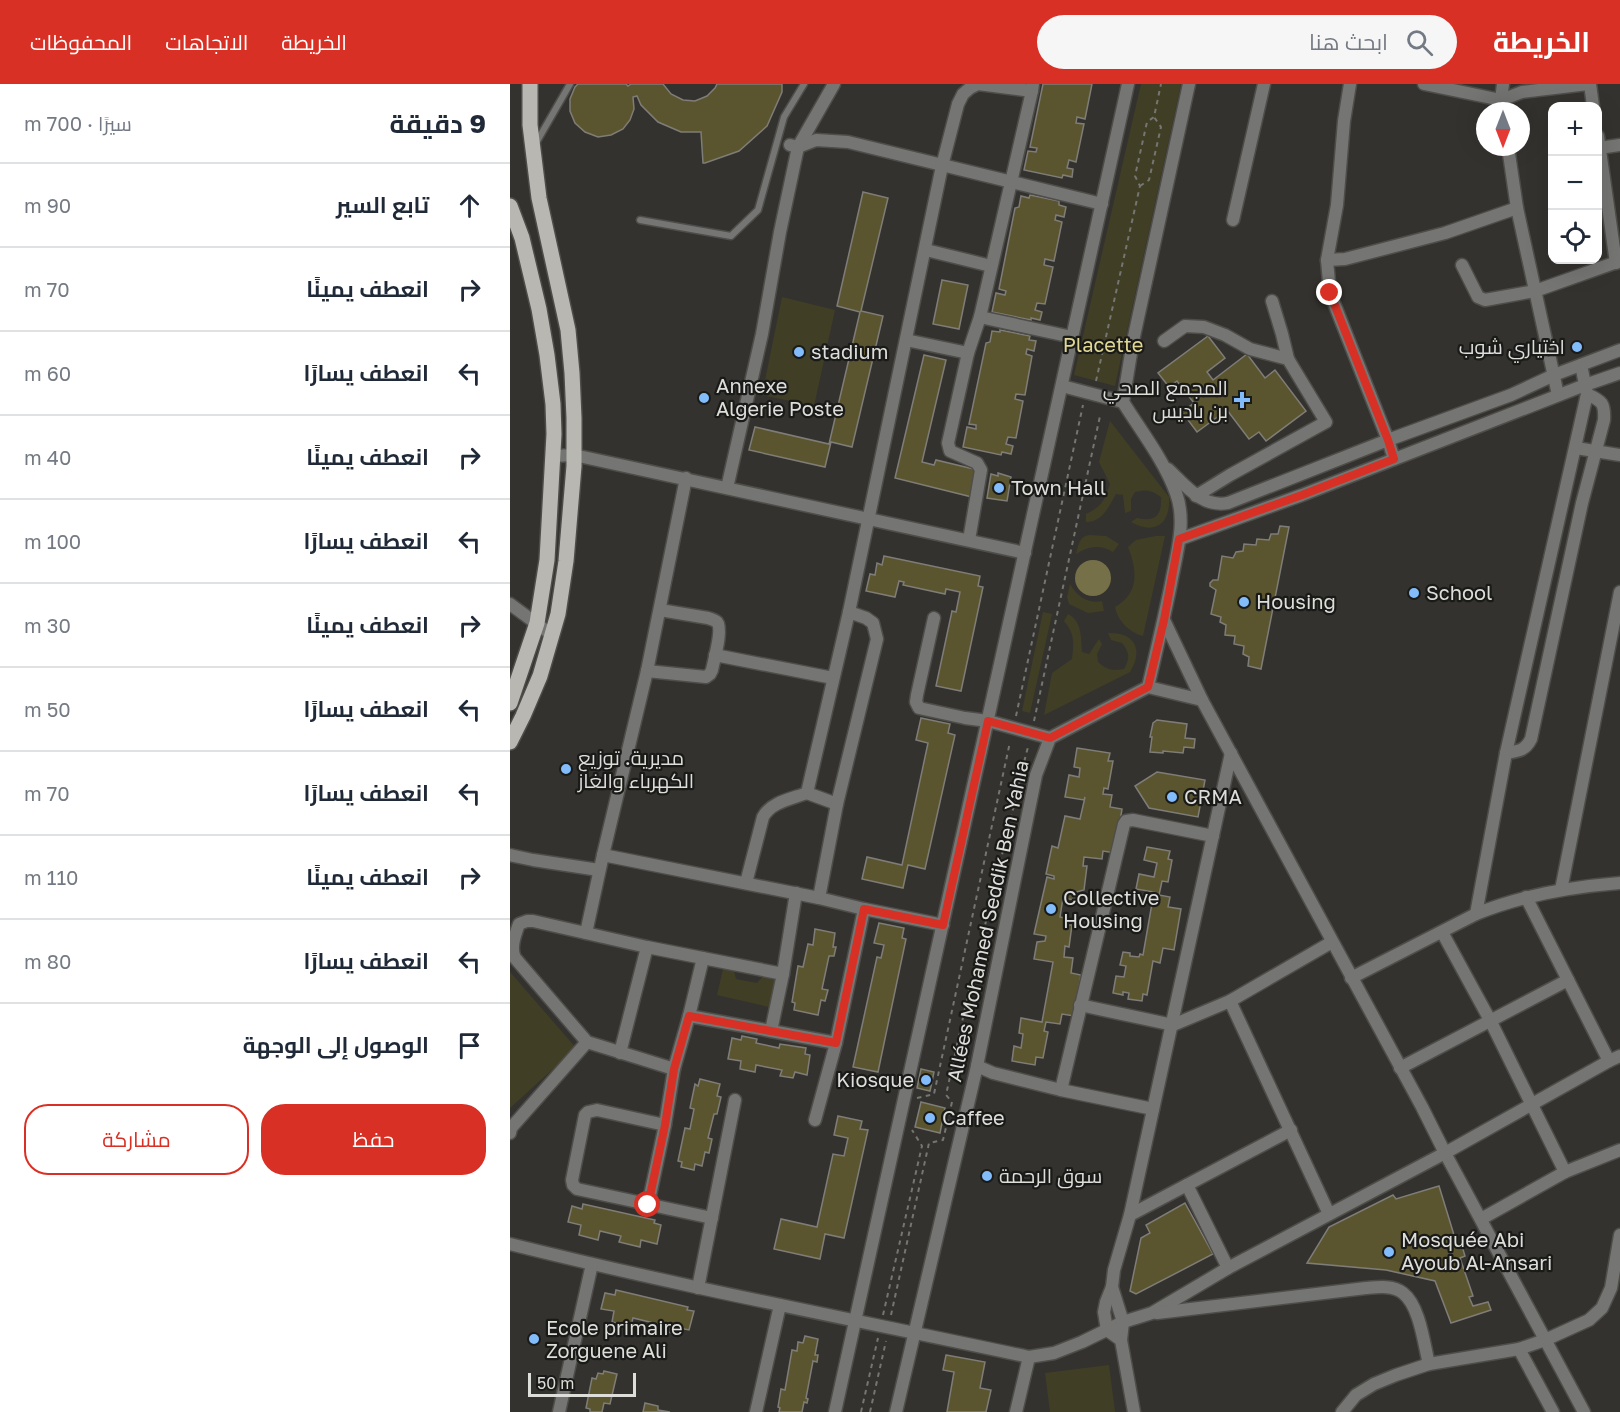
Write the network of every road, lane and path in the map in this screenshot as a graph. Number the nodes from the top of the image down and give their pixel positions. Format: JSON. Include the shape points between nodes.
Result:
{"nodes":[{"id":1,"x":530,"y":84,"type":"edge"},
{"id":2,"x":570,"y":84,"type":"edge"},
{"id":3,"x":804,"y":84,"type":"edge"},
{"id":4,"x":834,"y":84,"type":"edge"},
{"id":5,"x":1128,"y":84,"type":"edge"},
{"id":6,"x":1161,"y":84,"type":"edge"},
{"id":7,"x":1189,"y":84,"type":"edge"},
{"id":8,"x":1264,"y":84,"type":"edge"},
{"id":9,"x":1350,"y":84,"type":"edge"},
{"id":10,"x":1424,"y":84,"type":"edge"},
{"id":11,"x":1503,"y":84,"type":"edge"},
{"id":12,"x":1509,"y":84,"type":"edge"},
{"id":13,"x":1589,"y":84,"type":"edge"},
{"id":14,"x":1032,"y":87,"type":"edge"},
{"id":15,"x":1522,"y":92,"type":"junction"},
{"id":16,"x":1490,"y":102,"type":"edge"},
{"id":17,"x":1501,"y":102,"type":"edge"},
{"id":18,"x":1506,"y":102,"type":"edge"},
{"id":19,"x":1592,"y":102,"type":"edge"},
{"id":20,"x":1154,"y":117,"type":"junction"},
{"id":21,"x":1602,"y":143,"type":"edge"},
{"id":22,"x":1620,"y":145,"type":"edge"},
{"id":23,"x":794,"y":146,"type":"junction"},
{"id":24,"x":533,"y":147,"type":"junction"},
{"id":25,"x":1509,"y":156,"type":"edge"},
{"id":26,"x":1601,"y":156,"type":"edge"},
{"id":27,"x":942,"y":166,"type":"junction"},
{"id":28,"x":1011,"y":182,"type":"junction"},
{"id":29,"x":1140,"y":186,"type":"junction"},
{"id":30,"x":1102,"y":204,"type":"junction"},
{"id":31,"x":510,"y":206,"type":"edge"},
{"id":32,"x":1517,"y":208,"type":"junction"},
{"id":33,"x":640,"y":220,"type":"dead end"},
{"id":34,"x":1233,"y":220,"type":"dead end"},
{"id":35,"x":1616,"y":227,"type":"edge"},
{"id":36,"x":926,"y":250,"type":"junction"},
{"id":37,"x":1327,"y":260,"type":"junction"},
{"id":38,"x":1618,"y":262,"type":"edge"},
{"id":39,"x":1462,"y":265,"type":"dead end"},
{"id":40,"x":991,"y":266,"type":"junction"},
{"id":41,"x":1535,"y":291,"type":"junction"},
{"id":42,"x":1272,"y":301,"type":"dead end"},
{"id":43,"x":980,"y":317,"type":"junction"},
{"id":44,"x":1072,"y":337,"type":"junction"},
{"id":45,"x":906,"y":340,"type":"junction"},
{"id":46,"x":1164,"y":341,"type":"dead end"},
{"id":47,"x":1620,"y":350,"type":"edge"},
{"id":48,"x":968,"y":353,"type":"junction"},
{"id":49,"x":1287,"y":359,"type":"junction"},
{"id":50,"x":1581,"y":365,"type":"junction"},
{"id":51,"x":1620,"y":373,"type":"edge"},
{"id":52,"x":1554,"y":375,"type":"junction"},
{"id":53,"x":1096,"y":381,"type":"dead end"},
{"id":54,"x":1062,"y":386,"type":"junction"},
{"id":55,"x":1586,"y":389,"type":"junction"},
{"id":56,"x":1558,"y":395,"type":"junction"},
{"id":57,"x":1123,"y":402,"type":"junction"},
{"id":58,"x":1083,"y":405,"type":"dead end"},
{"id":59,"x":1474,"y":408,"type":"junction"},
{"id":60,"x":1100,"y":416,"type":"dead end"},
{"id":61,"x":1479,"y":426,"type":"junction"},
{"id":62,"x":1388,"y":440,"type":"junction"},
{"id":63,"x":1576,"y":448,"type":"junction"},
{"id":64,"x":1595,"y":452,"type":"junction"},
{"id":65,"x":574,"y":455,"type":"junction"},
{"id":66,"x":1620,"y":455,"type":"edge"},
{"id":67,"x":553,"y":456,"type":"junction"},
{"id":68,"x":1394,"y":459,"type":"junction"},
{"id":69,"x":1161,"y":464,"type":"junction"},
{"id":70,"x":686,"y":478,"type":"junction"},
{"id":71,"x":727,"y":488,"type":"junction"},
{"id":72,"x":1196,"y":496,"type":"junction"},
{"id":73,"x":868,"y":519,"type":"junction"},
{"id":74,"x":1179,"y":539,"type":"junction"},
{"id":75,"x":969,"y":540,"type":"junction"},
{"id":76,"x":1025,"y":553,"type":"junction"},
{"id":77,"x":1620,"y":592,"type":"edge"},
{"id":78,"x":510,"y":604,"type":"edge"},
{"id":79,"x":660,"y":609,"type":"junction"},
{"id":80,"x":849,"y":612,"type":"junction"},
{"id":81,"x":934,"y":618,"type":"dead end"},
{"id":82,"x":1164,"y":620,"type":"junction"},
{"id":83,"x":537,"y":623,"type":"junction"},
{"id":84,"x":552,"y":635,"type":"junction"},
{"id":85,"x":715,"y":655,"type":"junction"},
{"id":86,"x":647,"y":670,"type":"junction"},
{"id":87,"x":833,"y":678,"type":"junction"},
{"id":88,"x":1148,"y":687,"type":"junction"},
{"id":89,"x":1202,"y":700,"type":"junction"},
{"id":90,"x":510,"y":703,"type":"edge"},
{"id":91,"x":988,"y":721,"type":"junction"},
{"id":92,"x":1013,"y":728,"type":"junction"},
{"id":93,"x":1031,"y":733,"type":"junction"},
{"id":94,"x":1050,"y":738,"type":"junction"},
{"id":95,"x":510,"y":742,"type":"edge"},
{"id":96,"x":1231,"y":753,"type":"junction"},
{"id":97,"x":1506,"y":753,"type":"junction"},
{"id":98,"x":807,"y":793,"type":"junction"},
{"id":99,"x":837,"y":804,"type":"junction"},
{"id":100,"x":1213,"y":836,"type":"junction"},
{"id":101,"x":510,"y":855,"type":"edge"},
{"id":102,"x":603,"y":855,"type":"junction"},
{"id":103,"x":600,"y":870,"type":"junction"},
{"id":104,"x":746,"y":883,"type":"junction"},
{"id":105,"x":1620,"y":883,"type":"edge"},
{"id":106,"x":1561,"y":890,"type":"junction"},
{"id":107,"x":796,"y":894,"type":"junction"},
{"id":108,"x":1526,"y":897,"type":"junction"},
{"id":109,"x":819,"y":898,"type":"junction"},
{"id":110,"x":864,"y":909,"type":"junction"},
{"id":111,"x":1476,"y":914,"type":"junction"},
{"id":112,"x":943,"y":925,"type":"junction"},
{"id":113,"x":1442,"y":932,"type":"junction"},
{"id":114,"x":586,"y":933,"type":"junction"},
{"id":115,"x":1332,"y":942,"type":"junction"},
{"id":116,"x":647,"y":947,"type":"junction"},
{"id":117,"x":702,"y":958,"type":"junction"},
{"id":118,"x":783,"y":974,"type":"junction"},
{"id":119,"x":1351,"y":978,"type":"junction"},
{"id":120,"x":1568,"y":980,"type":"junction"},
{"id":121,"x":1230,"y":1001,"type":"junction"},
{"id":122,"x":1080,"y":1005,"type":"junction"},
{"id":123,"x":689,"y":1016,"type":"junction"},
{"id":124,"x":1490,"y":1020,"type":"junction"},
{"id":125,"x":1173,"y":1024,"type":"junction"},
{"id":126,"x":771,"y":1031,"type":"junction"},
{"id":127,"x":587,"y":1042,"type":"junction"},
{"id":128,"x":836,"y":1043,"type":"junction"},
{"id":129,"x":620,"y":1053,"type":"junction"},
{"id":130,"x":1614,"y":1059,"type":"edge"},
{"id":131,"x":977,"y":1066,"type":"junction"},
{"id":132,"x":1401,"y":1068,"type":"junction"},
{"id":133,"x":674,"y":1069,"type":"junction"},
{"id":134,"x":1061,"y":1090,"type":"junction"},
{"id":135,"x":917,"y":1098,"type":"dead end"},
{"id":136,"x":735,"y":1100,"type":"dead end"},
{"id":137,"x":1532,"y":1105,"type":"junction"},
{"id":138,"x":1154,"y":1109,"type":"junction"},
{"id":139,"x":815,"y":1120,"type":"dead end"},
{"id":140,"x":665,"y":1125,"type":"junction"},
{"id":141,"x":911,"y":1128,"type":"dead end"},
{"id":142,"x":510,"y":1129,"type":"edge"},
{"id":143,"x":1291,"y":1130,"type":"junction"},
{"id":144,"x":1620,"y":1150,"type":"edge"},
{"id":145,"x":1445,"y":1153,"type":"junction"},
{"id":146,"x":1565,"y":1172,"type":"junction"},
{"id":147,"x":1187,"y":1185,"type":"junction"},
{"id":148,"x":648,"y":1205,"type":"junction"},
{"id":149,"x":1329,"y":1214,"type":"junction"},
{"id":150,"x":1130,"y":1215,"type":"junction"},
{"id":151,"x":712,"y":1218,"type":"junction"},
{"id":152,"x":1481,"y":1219,"type":"junction"},
{"id":153,"x":1620,"y":1235,"type":"edge"},
{"id":154,"x":510,"y":1244,"type":"edge"},
{"id":155,"x":592,"y":1264,"type":"junction"},
{"id":156,"x":1228,"y":1268,"type":"junction"},
{"id":157,"x":1112,"y":1287,"type":"junction"},
{"id":158,"x":698,"y":1288,"type":"junction"},
{"id":159,"x":780,"y":1305,"type":"junction"},
{"id":160,"x":1152,"y":1313,"type":"junction"},
{"id":161,"x":856,"y":1320,"type":"junction"},
{"id":162,"x":1123,"y":1322,"type":"junction"},
{"id":163,"x":885,"y":1327,"type":"junction"},
{"id":164,"x":1107,"y":1330,"type":"junction"},
{"id":165,"x":915,"y":1333,"type":"junction"},
{"id":166,"x":1121,"y":1340,"type":"junction"},
{"id":167,"x":1545,"y":1340,"type":"junction"},
{"id":168,"x":1519,"y":1349,"type":"junction"},
{"id":169,"x":1029,"y":1357,"type":"junction"},
{"id":170,"x":1429,"y":1365,"type":"junction"},
{"id":171,"x":559,"y":1412,"type":"edge"},
{"id":172,"x":756,"y":1412,"type":"edge"},
{"id":173,"x":835,"y":1412,"type":"edge"},
{"id":174,"x":861,"y":1412,"type":"edge"},
{"id":175,"x":870,"y":1412,"type":"edge"},
{"id":176,"x":896,"y":1412,"type":"edge"},
{"id":177,"x":1016,"y":1412,"type":"edge"},
{"id":178,"x":1134,"y":1412,"type":"edge"},
{"id":179,"x":1342,"y":1412,"type":"edge"},
{"id":180,"x":1553,"y":1412,"type":"edge"},
{"id":181,"x":1584,"y":1412,"type":"edge"}],
"edges":[{"from":1,"to":24,"type":"main road"},
{"from":2,"to":24,"type":"lane"},
{"from":3,"to":33,"type":"lane","via":[[784,117],[758,210],[731,236]]},
{"from":4,"to":23,"type":"street"},
{"from":5,"to":30,"type":"street"},
{"from":6,"to":20,"type":"path"},
{"from":7,"to":57,"type":"street"},
{"from":8,"to":34,"type":"street"},
{"from":9,"to":37,"type":"street"},
{"from":10,"to":16,"type":"street"},
{"from":11,"to":17,"type":"street"},
{"from":12,"to":15,"type":"street"},
{"from":13,"to":15,"type":"street"},
{"from":13,"to":19,"type":"street"},
{"from":14,"to":27,"type":"street","via":[[978,84],[963,94]]},
{"from":14,"to":28,"type":"street"},
{"from":15,"to":18,"type":"street"},
{"from":20,"to":29,"type":"path","via":[[1147,122],[1135,176]]},
{"from":20,"to":29,"type":"path","via":[[1161,127],[1149,180]]},
{"from":21,"to":22,"type":"street"},
{"from":23,"to":27,"type":"street","via":[[816,140],[848,142]]},
{"from":23,"to":71,"type":"street","via":[[762,334]]},
{"from":24,"to":65,"type":"main road","via":[[539,198],[568,330]]},
{"from":25,"to":32,"type":"street"},
{"from":26,"to":35,"type":"street"},
{"from":27,"to":28,"type":"street"},
{"from":27,"to":36,"type":"street"},
{"from":28,"to":30,"type":"street"},
{"from":28,"to":40,"type":"street"},
{"from":29,"to":53,"type":"path"},
{"from":30,"to":44,"type":"street"},
{"from":31,"to":67,"type":"main road","via":[[522,238],[547,355],[553,404]]},
{"from":32,"to":37,"type":"street","via":[[1445,233],[1345,259]]},
{"from":32,"to":41,"type":"street"},
{"from":35,"to":38,"type":"street"},
{"from":36,"to":40,"type":"street"},
{"from":36,"to":45,"type":"street"},
{"from":37,"to":62,"type":"street","via":[[1330,293]]},
{"from":38,"to":41,"type":"street"},
{"from":39,"to":41,"type":"street","via":[[1478,297],[1485,300]]},
{"from":40,"to":43,"type":"street"},
{"from":41,"to":52,"type":"street"},
{"from":42,"to":49,"type":"street"},
{"from":43,"to":44,"type":"street"},
{"from":43,"to":48,"type":"street"},
{"from":44,"to":54,"type":"street"},
{"from":45,"to":48,"type":"street"},
{"from":45,"to":73,"type":"street"},
{"from":46,"to":49,"type":"street","via":[[1185,326],[1204,327],[1250,349]]},
{"from":47,"to":50,"type":"street"},
{"from":48,"to":75,"type":"street","via":[[948,442],[950,451],[977,463],[981,470]]},
{"from":49,"to":72,"type":"street","via":[[1326,422]]},
{"from":50,"to":52,"type":"street"},
{"from":50,"to":55,"type":"street"},
{"from":51,"to":55,"type":"street"},
{"from":52,"to":56,"type":"street"},
{"from":52,"to":59,"type":"street"},
{"from":54,"to":57,"type":"street"},
{"from":54,"to":76,"type":"street"},
{"from":55,"to":56,"type":"street"},
{"from":55,"to":63,"type":"street"},
{"from":55,"to":64,"type":"street","via":[[1605,410]]},
{"from":56,"to":61,"type":"street"},
{"from":57,"to":69,"type":"street"},
{"from":58,"to":92,"type":"path"},
{"from":59,"to":61,"type":"street"},
{"from":59,"to":62,"type":"street"},
{"from":60,"to":93,"type":"path"},
{"from":61,"to":68,"type":"street"},
{"from":62,"to":68,"type":"street"},
{"from":62,"to":72,"type":"street","via":[[1228,503],[1220,505]]},
{"from":63,"to":64,"type":"street"},
{"from":63,"to":97,"type":"street"},
{"from":64,"to":66,"type":"street"},
{"from":64,"to":97,"type":"street","via":[[1531,739],[1523,750]]},
{"from":65,"to":67,"type":"street"},
{"from":65,"to":70,"type":"street"},
{"from":65,"to":84,"type":"main road","via":[[566,561]]},
{"from":67,"to":83,"type":"main road","via":[[547,560]]},
{"from":68,"to":74,"type":"street"},
{"from":69,"to":72,"type":"street"},
{"from":69,"to":74,"type":"street","via":[[1176,494]]},
{"from":70,"to":71,"type":"street"},
{"from":70,"to":79,"type":"street"},
{"from":71,"to":73,"type":"street"},
{"from":73,"to":75,"type":"street"},
{"from":73,"to":80,"type":"street"},
{"from":74,"to":82,"type":"street"},
{"from":75,"to":76,"type":"street"},
{"from":76,"to":91,"type":"street"},
{"from":77,"to":106,"type":"street"},
{"from":78,"to":83,"type":"street"},
{"from":79,"to":85,"type":"street","via":[[715,621],[719,631]]},
{"from":79,"to":86,"type":"street"},
{"from":80,"to":87,"type":"street"},
{"from":80,"to":99,"type":"street","via":[[873,623],[877,639]]},
{"from":81,"to":91,"type":"street","via":[[917,705]]},
{"from":82,"to":88,"type":"street"},
{"from":82,"to":89,"type":"street"},
{"from":83,"to":84,"type":"street"},
{"from":83,"to":90,"type":"main road"},
{"from":84,"to":95,"type":"main road","via":[[540,676]]},
{"from":85,"to":86,"type":"street","via":[[706,677]]},
{"from":85,"to":87,"type":"street"},
{"from":86,"to":102,"type":"street"},
{"from":87,"to":98,"type":"street"},
{"from":88,"to":89,"type":"street"},
{"from":88,"to":94,"type":"street"},
{"from":89,"to":96,"type":"street"},
{"from":91,"to":92,"type":"street"},
{"from":91,"to":112,"type":"street"},
{"from":92,"to":93,"type":"street"},
{"from":92,"to":135,"type":"path","via":[[934,1095]]},
{"from":93,"to":94,"type":"street"},
{"from":93,"to":163,"type":"path","via":[[946,1095],[952,1102],[943,1140],[929,1143]]},
{"from":94,"to":131,"type":"street","name":"Allées Mohamed Seddik Ben Yahia","via":[[1036,775]]},
{"from":96,"to":100,"type":"street"},
{"from":96,"to":115,"type":"street"},
{"from":97,"to":111,"type":"street"},
{"from":98,"to":99,"type":"street"},
{"from":98,"to":104,"type":"street","via":[[766,812]]},
{"from":99,"to":109,"type":"street"},
{"from":100,"to":122,"type":"street","via":[[1126,821]]},
{"from":100,"to":125,"type":"street"},
{"from":101,"to":103,"type":"street"},
{"from":102,"to":103,"type":"street"},
{"from":102,"to":104,"type":"street"},
{"from":103,"to":114,"type":"street"},
{"from":104,"to":107,"type":"street"},
{"from":105,"to":106,"type":"street"},
{"from":106,"to":108,"type":"street"},
{"from":107,"to":109,"type":"street"},
{"from":107,"to":118,"type":"street"},
{"from":108,"to":111,"type":"street"},
{"from":108,"to":120,"type":"street"},
{"from":109,"to":110,"type":"street"},
{"from":110,"to":112,"type":"street"},
{"from":110,"to":128,"type":"street"},
{"from":111,"to":113,"type":"street"},
{"from":112,"to":161,"type":"street"},
{"from":113,"to":119,"type":"street"},
{"from":113,"to":124,"type":"street"},
{"from":114,"to":116,"type":"street"},
{"from":114,"to":127,"type":"street","via":[[527,921],[519,924],[512,948],[515,958]]},
{"from":115,"to":119,"type":"street"},
{"from":115,"to":121,"type":"street"},
{"from":116,"to":117,"type":"street"},
{"from":116,"to":129,"type":"street"},
{"from":117,"to":118,"type":"street"},
{"from":117,"to":123,"type":"street"},
{"from":118,"to":126,"type":"street"},
{"from":119,"to":132,"type":"street"},
{"from":120,"to":124,"type":"street"},
{"from":120,"to":130,"type":"street"},
{"from":121,"to":125,"type":"street"},
{"from":121,"to":143,"type":"street"},
{"from":122,"to":125,"type":"street"},
{"from":122,"to":134,"type":"street"},
{"from":123,"to":126,"type":"street"},
{"from":123,"to":133,"type":"street"},
{"from":124,"to":132,"type":"street"},
{"from":124,"to":137,"type":"street"},
{"from":125,"to":138,"type":"street"},
{"from":126,"to":128,"type":"street"},
{"from":127,"to":129,"type":"street"},
{"from":127,"to":142,"type":"street"},
{"from":128,"to":139,"type":"street"},
{"from":129,"to":133,"type":"street"},
{"from":130,"to":137,"type":"street"},
{"from":131,"to":134,"type":"street"},
{"from":131,"to":165,"type":"street","name":"Allées Mohamed Seddik Ben Yahia"},
{"from":132,"to":145,"type":"street"},
{"from":133,"to":140,"type":"street"},
{"from":134,"to":138,"type":"street"},
{"from":136,"to":151,"type":"street"},
{"from":137,"to":145,"type":"street"},
{"from":137,"to":146,"type":"street"},
{"from":138,"to":150,"type":"street"},
{"from":140,"to":148,"type":"street"},
{"from":140,"to":148,"type":"street","via":[[597,1110],[585,1115],[573,1185]]},
{"from":141,"to":163,"type":"path","via":[[922,1146]]},
{"from":143,"to":147,"type":"street"},
{"from":143,"to":149,"type":"street"},
{"from":144,"to":146,"type":"street"},
{"from":145,"to":149,"type":"street"},
{"from":145,"to":152,"type":"street"},
{"from":146,"to":152,"type":"street"},
{"from":147,"to":150,"type":"street"},
{"from":147,"to":156,"type":"street"},
{"from":148,"to":151,"type":"street"},
{"from":149,"to":156,"type":"street"},
{"from":150,"to":157,"type":"street"},
{"from":151,"to":158,"type":"street"},
{"from":152,"to":167,"type":"street"},
{"from":153,"to":167,"type":"street","via":[[1611,1288],[1602,1308],[1589,1320]]},
{"from":154,"to":155,"type":"street"},
{"from":155,"to":158,"type":"street"},
{"from":155,"to":171,"type":"street"},
{"from":156,"to":160,"type":"street"},
{"from":157,"to":162,"type":"street"},
{"from":157,"to":164,"type":"street","via":[[1104,1312]]},
{"from":158,"to":159,"type":"street"},
{"from":159,"to":161,"type":"street"},
{"from":159,"to":172,"type":"street"},
{"from":160,"to":162,"type":"street"},
{"from":160,"to":170,"type":"street","via":[[1387,1287],[1403,1292],[1416,1310]]},
{"from":161,"to":163,"type":"street"},
{"from":161,"to":173,"type":"street"},
{"from":162,"to":164,"type":"street"},
{"from":162,"to":166,"type":"street"},
{"from":163,"to":165,"type":"street"},
{"from":163,"to":174,"type":"path"},
{"from":163,"to":175,"type":"path"},
{"from":164,"to":166,"type":"street"},
{"from":164,"to":169,"type":"street","via":[[1054,1353]]},
{"from":165,"to":169,"type":"street"},
{"from":165,"to":176,"type":"street","name":"Allées Mohamed Seddik Ben Yahia"},
{"from":166,"to":178,"type":"street"},
{"from":167,"to":168,"type":"street"},
{"from":167,"to":181,"type":"street"},
{"from":168,"to":170,"type":"street"},
{"from":168,"to":180,"type":"street"},
{"from":169,"to":177,"type":"street"},
{"from":170,"to":179,"type":"street","via":[[1374,1384],[1356,1395]]}]}
